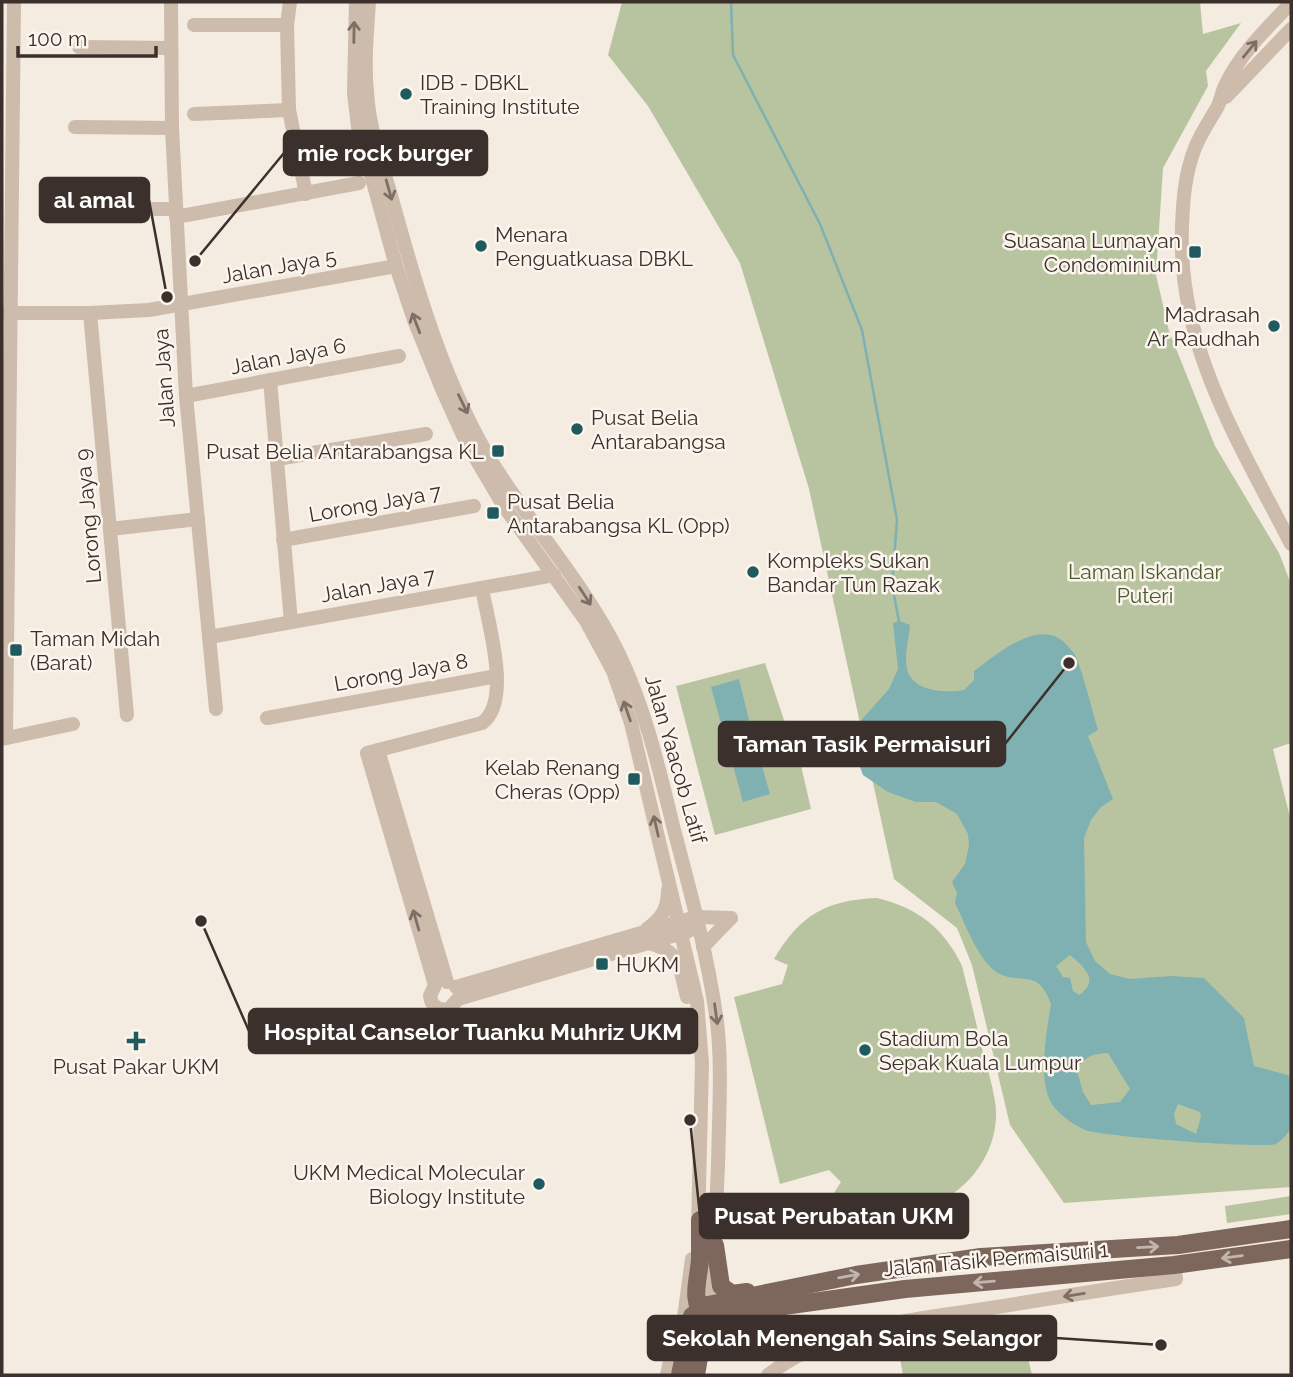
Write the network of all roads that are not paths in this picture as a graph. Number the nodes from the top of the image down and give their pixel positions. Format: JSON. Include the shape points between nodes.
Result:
{"nodes":[{"id":1,"x":14,"y":2,"type":"edge"},
{"id":2,"x":171,"y":2,"type":"edge"},
{"id":3,"x":290,"y":2,"type":"edge"},
{"id":4,"x":356,"y":2,"type":"edge"},
{"id":5,"x":369,"y":2,"type":"edge"},
{"id":6,"x":1291,"y":3,"type":"edge"},
{"id":7,"x":194,"y":24,"type":"dead end"},
{"id":8,"x":287,"y":25,"type":"junction"},
{"id":9,"x":1291,"y":29,"type":"edge"},
{"id":10,"x":79,"y":47,"type":"dead end"},
{"id":11,"x":170,"y":48,"type":"junction"},
{"id":12,"x":1219,"y":103,"type":"junction"},
{"id":13,"x":289,"y":110,"type":"junction"},
{"id":14,"x":194,"y":114,"type":"dead end"},
{"id":15,"x":75,"y":127,"type":"dead end"},
{"id":16,"x":172,"y":128,"type":"junction"},
{"id":17,"x":359,"y":183,"type":"dead end"},
{"id":18,"x":306,"y":194,"type":"junction"},
{"id":19,"x":73,"y":209,"type":"dead end"},
{"id":20,"x":176,"y":213,"type":"junction"},
{"id":21,"x":396,"y":266,"type":"junction"},
{"id":22,"x":180,"y":305,"type":"junction"},
{"id":23,"x":6,"y":313,"type":"edge"},
{"id":24,"x":90,"y":313,"type":"junction"},
{"id":25,"x":399,"y":356,"type":"dead end"},
{"id":26,"x":270,"y":380,"type":"junction"},
{"id":27,"x":186,"y":396,"type":"junction"},
{"id":28,"x":426,"y":434,"type":"dead end"},
{"id":29,"x":277,"y":459,"type":"junction"},
{"id":30,"x":474,"y":506,"type":"dead end"},
{"id":31,"x":198,"y":519,"type":"junction"},
{"id":32,"x":110,"y":529,"type":"junction"},
{"id":33,"x":283,"y":540,"type":"junction"},
{"id":34,"x":1291,"y":544,"type":"edge"},
{"id":35,"x":554,"y":575,"type":"junction"},
{"id":36,"x":482,"y":588,"type":"junction"},
{"id":37,"x":291,"y":622,"type":"junction"},
{"id":38,"x":209,"y":637,"type":"junction"},
{"id":39,"x":497,"y":676,"type":"junction"},
{"id":40,"x":216,"y":709,"type":"dead end"},
{"id":41,"x":127,"y":715,"type":"dead end"},
{"id":42,"x":267,"y":718,"type":"dead end"},
{"id":43,"x":73,"y":724,"type":"dead end"},
{"id":44,"x":4,"y":739,"type":"edge"},
{"id":45,"x":667,"y":875,"type":"junction"},
{"id":46,"x":697,"y":922,"type":"junction"},
{"id":47,"x":681,"y":927,"type":"junction"},
{"id":48,"x":645,"y":937,"type":"junction"},
{"id":49,"x":703,"y":947,"type":"junction"},
{"id":50,"x":702,"y":1063,"type":"junction"},
{"id":51,"x":700,"y":1220,"type":"junction"},
{"id":52,"x":1291,"y":1229,"type":"edge"},
{"id":53,"x":715,"y":1245,"type":"junction"},
{"id":54,"x":1291,"y":1249,"type":"edge"},
{"id":55,"x":1174,"y":1265,"type":"junction"},
{"id":56,"x":900,"y":1268,"type":"junction"},
{"id":57,"x":782,"y":1289,"type":"junction"},
{"id":58,"x":905,"y":1289,"type":"junction"},
{"id":59,"x":687,"y":1290,"type":"junction"},
{"id":60,"x":704,"y":1311,"type":"junction"},
{"id":61,"x":739,"y":1313,"type":"junction"},
{"id":62,"x":700,"y":1346,"type":"junction"},
{"id":63,"x":667,"y":1375,"type":"edge"},
{"id":64,"x":678,"y":1375,"type":"edge"},
{"id":65,"x":696,"y":1375,"type":"edge"},
{"id":66,"x":768,"y":1375,"type":"edge"}],
"edges":[{"from":1,"to":23,"type":"street"},
{"from":2,"to":11,"type":"street","name":"Jalan Jaya"},
{"from":3,"to":8,"type":"street"},
{"from":21,"to":4,"type":"street","name":"Jalan Yaacob Latif","one_way":true,"via":[[358,127]]},
{"from":5,"to":46,"type":"street","name":"Jalan Yaacob Latif","one_way":true,"via":[[366,64],[372,129],[410,266],[438,346],[490,458],[619,654],[660,775]]},
{"from":12,"to":6,"type":"street","one_way":true,"via":[[1247,53]]},
{"from":7,"to":8,"type":"street"},
{"from":8,"to":13,"type":"street"},
{"from":9,"to":12,"type":"street"},
{"from":10,"to":11,"type":"street"},
{"from":11,"to":16,"type":"street","name":"Jalan Jaya"},
{"from":12,"to":34,"type":"street","via":[[1203,130],[1182,203],[1184,292],[1221,409]]},
{"from":13,"to":14,"type":"street"},
{"from":13,"to":18,"type":"street"},
{"from":15,"to":16,"type":"street"},
{"from":16,"to":20,"type":"street","name":"Jalan Jaya"},
{"from":17,"to":18,"type":"street"},
{"from":18,"to":20,"type":"street"},
{"from":19,"to":20,"type":"street"},
{"from":20,"to":22,"type":"street","name":"Jalan Jaya"},
{"from":21,"to":22,"type":"street","name":"Jalan Jaya 5"},
{"from":35,"to":21,"type":"street","name":"Jalan Yaacob Latif","one_way":true,"via":[[503,505],[466,442]]},
{"from":22,"to":24,"type":"street","name":"Jalan Jaya 5"},
{"from":22,"to":27,"type":"street","name":"Jalan Jaya"},
{"from":23,"to":24,"type":"street","name":"Jalan Jaya 5"},
{"from":23,"to":44,"type":"street"},
{"from":24,"to":32,"type":"street","name":"Lorong Jaya 9"},
{"from":25,"to":26,"type":"street","name":"Jalan Jaya 6"},
{"from":26,"to":27,"type":"street","name":"Jalan Jaya 6"},
{"from":26,"to":29,"type":"street"},
{"from":27,"to":31,"type":"street","name":"Jalan Jaya"},
{"from":28,"to":29,"type":"street"},
{"from":29,"to":33,"type":"street"},
{"from":30,"to":33,"type":"street","name":"Lorong Jaya 7"},
{"from":31,"to":32,"type":"street"},
{"from":31,"to":38,"type":"street","name":"Jalan Jaya"},
{"from":32,"to":41,"type":"street","name":"Lorong Jaya 9"},
{"from":33,"to":37,"type":"street"},
{"from":35,"to":36,"type":"street","name":"Jalan Jaya 7"},
{"from":45,"to":35,"type":"street","name":"Jalan Yaacob Latif","one_way":true,"via":[[631,723],[613,671]]},
{"from":36,"to":37,"type":"street","name":"Jalan Jaya 7"},
{"from":36,"to":39,"type":"street","name":"Lorong Jaya 8"},
{"from":37,"to":38,"type":"street","name":"Jalan Jaya 7"},
{"from":38,"to":40,"type":"street","name":"Jalan Jaya"},
{"from":39,"to":42,"type":"street","name":"Lorong Jaya 8"},
{"from":39,"to":48,"type":"street","via":[[496,703],[482,723],[372,752],[449,988]]},
{"from":43,"to":44,"type":"street"},
{"from":45,"to":47,"type":"street","name":"Jalan Yaacob Latif"},
{"from":45,"to":48,"type":"street","via":[[667,906]]},
{"from":46,"to":47,"type":"street"},
{"from":46,"to":49,"type":"street","name":"Jalan Yaacob Latif"},
{"from":46,"to":49,"type":"street","via":[[731,918]]},
{"from":47,"to":48,"type":"street"},
{"from":47,"to":50,"type":"street","name":"Jalan Yaacob Latif","via":[[697,1001]]},
{"from":48,"to":50,"type":"street","via":[[672,952],[678,964]]},
{"from":49,"to":53,"type":"street","name":"Jalan Yaacob Latif","one_way":true,"via":[[719,1051]]},
{"from":50,"to":51,"type":"street","name":"Jalan Yaacob Latif"},
{"from":51,"to":59,"type":"street","name":"Jalan Yaacob Latif"},
{"from":51,"to":60,"type":"main road","via":[[696,1295]]},
{"from":56,"to":52,"type":"main road","name":"Jalan Tasik Permaisuri 1","one_way":true,"via":[[981,1257],[1178,1245]]},
{"from":53,"to":57,"type":"main road","via":[[724,1290],[732,1294]]},
{"from":53,"to":60,"type":"street","name":"Jalan Yaacob Latif"},
{"from":54,"to":55,"type":"main road","name":"Jalan Tasik Permaisuri 1","one_way":true},
{"from":55,"to":58,"type":"main road","name":"Jalan Tasik Permaisuri 1","one_way":true},
{"from":55,"to":66,"type":"street","one_way":true,"via":[[1176,1279],[860,1331],[800,1353]]},
{"from":57,"to":56,"type":"main road","name":"Jalan Tasik Permaisuri 1","one_way":true},
{"from":56,"to":58,"type":"main road"},
{"from":57,"to":60,"type":"main road","name":"Jalan Tasik Permaisuri 1"},
{"from":58,"to":61,"type":"main road","name":"Jalan Tasik Permaisuri 1"},
{"from":59,"to":63,"type":"street"},
{"from":59,"to":64,"type":"street","name":"Jalan Yaacob Latif"},
{"from":60,"to":61,"type":"main road","name":"Jalan Tasik Permaisuri 1"},
{"from":60,"to":62,"type":"main road","name":"Jalan Yaacob Latif"},
{"from":60,"to":64,"type":"main road","via":[[692,1316]]},
{"from":61,"to":62,"type":"main road"},
{"from":62,"to":65,"type":"main road","name":"Jalan Yaacob Latif"}]}
